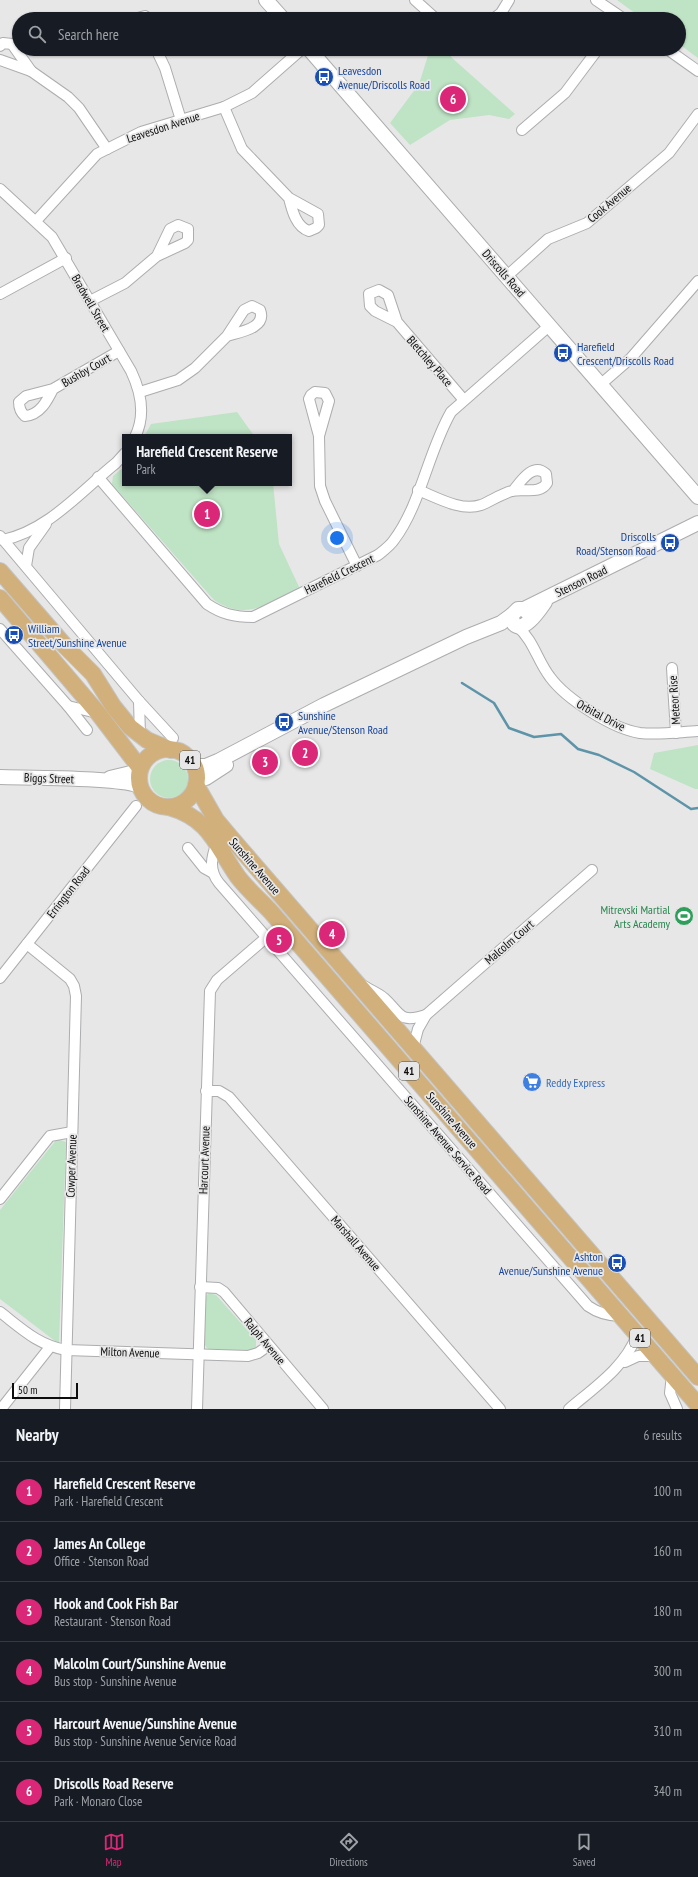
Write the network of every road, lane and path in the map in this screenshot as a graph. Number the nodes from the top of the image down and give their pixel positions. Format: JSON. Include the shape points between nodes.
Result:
{"nodes":[{"id":1,"x":266,"y":0,"type":"edge"},
{"id":2,"x":415,"y":0,"type":"edge"},
{"id":3,"x":509,"y":0,"type":"edge"},
{"id":4,"x":596,"y":0,"type":"edge"},
{"id":5,"x":277,"y":12,"type":"edge"},
{"id":6,"x":428,"y":12,"type":"edge"},
{"id":7,"x":502,"y":12,"type":"edge"},
{"id":8,"x":613,"y":12,"type":"edge"},
{"id":9,"x":0,"y":46,"type":"edge"},
{"id":10,"x":12,"y":46,"type":"edge"},
{"id":11,"x":21,"y":56,"type":"edge"},
{"id":12,"x":158,"y":56,"type":"edge"},
{"id":13,"x":294,"y":56,"type":"edge"},
{"id":14,"x":316,"y":56,"type":"edge"},
{"id":15,"x":593,"y":56,"type":"edge"},
{"id":16,"x":677,"y":56,"type":"edge"},
{"id":17,"x":0,"y":60,"type":"edge"},
{"id":18,"x":31,"y":71,"type":"junction"},
{"id":19,"x":698,"y":71,"type":"edge"},
{"id":20,"x":224,"y":108,"type":"junction"},
{"id":21,"x":698,"y":114,"type":"edge"},
{"id":22,"x":181,"y":120,"type":"junction"},
{"id":23,"x":522,"y":130,"type":"dead end"},
{"id":24,"x":107,"y":149,"type":"junction"},
{"id":25,"x":0,"y":190,"type":"edge"},
{"id":26,"x":289,"y":198,"type":"dead end"},
{"id":27,"x":36,"y":221,"type":"junction"},
{"id":28,"x":157,"y":256,"type":"dead end"},
{"id":29,"x":66,"y":258,"type":"junction"},
{"id":30,"x":507,"y":276,"type":"junction"},
{"id":31,"x":698,"y":281,"type":"edge"},
{"id":32,"x":0,"y":294,"type":"edge"},
{"id":33,"x":90,"y":301,"type":"junction"},
{"id":34,"x":397,"y":322,"type":"dead end"},
{"id":35,"x":549,"y":326,"type":"junction"},
{"id":36,"x":227,"y":336,"type":"dead end"},
{"id":37,"x":119,"y":352,"type":"junction"},
{"id":38,"x":600,"y":385,"type":"junction"},
{"id":39,"x":54,"y":389,"type":"dead end"},
{"id":40,"x":140,"y":392,"type":"junction"},
{"id":41,"x":464,"y":399,"type":"junction"},
{"id":42,"x":136,"y":434,"type":"edge"},
{"id":43,"x":319,"y":436,"type":"dead end"},
{"id":44,"x":122,"y":456,"type":"edge"},
{"id":45,"x":98,"y":478,"type":"junction"},
{"id":46,"x":418,"y":490,"type":"junction"},
{"id":47,"x":513,"y":491,"type":"dead end"},
{"id":48,"x":698,"y":497,"type":"edge"},
{"id":49,"x":49,"y":520,"type":"junction"},
{"id":50,"x":698,"y":523,"type":"edge"},
{"id":51,"x":2,"y":538,"type":"edge"},
{"id":52,"x":26,"y":566,"type":"junction"},
{"id":53,"x":357,"y":566,"type":"junction"},
{"id":54,"x":0,"y":570,"type":"edge"},
{"id":55,"x":0,"y":598,"type":"edge"},
{"id":56,"x":521,"y":619,"type":"junction"},
{"id":57,"x":0,"y":629,"type":"edge"},
{"id":58,"x":672,"y":668,"type":"dead end"},
{"id":59,"x":139,"y":701,"type":"junction"},
{"id":60,"x":68,"y":706,"type":"junction"},
{"id":61,"x":98,"y":713,"type":"junction"},
{"id":62,"x":87,"y":730,"type":"dead end"},
{"id":63,"x":698,"y":731,"type":"edge"},
{"id":64,"x":676,"y":732,"type":"junction"},
{"id":65,"x":140,"y":735,"type":"junction"},
{"id":66,"x":172,"y":744,"type":"junction"},
{"id":67,"x":140,"y":770,"type":"junction"},
{"id":68,"x":0,"y":777,"type":"edge"},
{"id":69,"x":196,"y":777,"type":"junction"},
{"id":70,"x":98,"y":780,"type":"junction"},
{"id":71,"x":140,"y":787,"type":"junction"},
{"id":72,"x":136,"y":806,"type":"dead end"},
{"id":73,"x":169,"y":808,"type":"junction"},
{"id":74,"x":217,"y":842,"type":"junction"},
{"id":75,"x":188,"y":848,"type":"dead end"},
{"id":76,"x":592,"y":870,"type":"dead end"},
{"id":77,"x":213,"y":874,"type":"junction"},
{"id":78,"x":267,"y":937,"type":"junction"},
{"id":79,"x":27,"y":944,"type":"junction"},
{"id":80,"x":0,"y":978,"type":"edge"},
{"id":81,"x":355,"y":981,"type":"junction"},
{"id":82,"x":426,"y":1015,"type":"junction"},
{"id":83,"x":387,"y":1046,"type":"junction"},
{"id":84,"x":413,"y":1048,"type":"junction"},
{"id":85,"x":206,"y":1091,"type":"junction"},
{"id":86,"x":72,"y":1132,"type":"junction"},
{"id":87,"x":496,"y":1144,"type":"junction"},
{"id":88,"x":0,"y":1199,"type":"edge"},
{"id":89,"x":540,"y":1223,"type":"junction"},
{"id":90,"x":200,"y":1287,"type":"junction"},
{"id":91,"x":0,"y":1312,"type":"edge"},
{"id":92,"x":621,"y":1316,"type":"junction"},
{"id":93,"x":653,"y":1326,"type":"junction"},
{"id":94,"x":637,"y":1335,"type":"junction"},
{"id":95,"x":268,"y":1346,"type":"junction"},
{"id":96,"x":50,"y":1347,"type":"junction"},
{"id":97,"x":66,"y":1350,"type":"junction"},
{"id":98,"x":198,"y":1354,"type":"junction"},
{"id":99,"x":655,"y":1356,"type":"junction"},
{"id":100,"x":621,"y":1364,"type":"junction"},
{"id":101,"x":672,"y":1375,"type":"junction"},
{"id":102,"x":698,"y":1377,"type":"edge"},
{"id":103,"x":698,"y":1388,"type":"edge"},
{"id":104,"x":698,"y":1405,"type":"edge"},
{"id":105,"x":1,"y":1409,"type":"edge"},
{"id":106,"x":64,"y":1409,"type":"edge"},
{"id":107,"x":197,"y":1409,"type":"edge"},
{"id":108,"x":323,"y":1409,"type":"edge"},
{"id":109,"x":500,"y":1409,"type":"edge"},
{"id":110,"x":569,"y":1409,"type":"edge"},
{"id":111,"x":677,"y":1409,"type":"edge"}],
"edges":[{"from":1,"to":5,"type":"street"},
{"from":2,"to":6,"type":"street"},
{"from":3,"to":7,"type":"street"},
{"from":4,"to":8,"type":"street"},
{"from":9,"to":10,"type":"street","via":[[6,43]]},
{"from":11,"to":18,"type":"street"},
{"from":12,"to":22,"type":"street","via":[[165,68]]},
{"from":13,"to":20,"type":"street","name":"Leavesdon Avenue","via":[[252,93]]},
{"from":14,"to":30,"type":"street","name":"Driscolls Road"},
{"from":15,"to":23,"type":"street","via":[[565,93]]},
{"from":16,"to":19,"type":"street"},
{"from":17,"to":18,"type":"street"},
{"from":18,"to":24,"type":"street","via":[[79,108]]},
{"from":20,"to":22,"type":"street","name":"Leavesdon Avenue"},
{"from":20,"to":26,"type":"street","via":[[242,149]]},
{"from":21,"to":30,"type":"street","name":"Cook Avenue","via":[[669,153],[586,223],[548,239]]},
{"from":22,"to":24,"type":"street","name":"Leavesdon Avenue","via":[[141,132]]},
{"from":24,"to":27,"type":"street","name":"Leavesdon Avenue","via":[[97,154]]},
{"from":25,"to":27,"type":"street","name":"Bradwell Street"},
{"from":27,"to":29,"type":"street","name":"Bradwell Street","via":[[52,237]]},
{"from":28,"to":33,"type":"street","via":[[125,284]]},
{"from":29,"to":32,"type":"street"},
{"from":29,"to":33,"type":"street","name":"Bradwell Street"},
{"from":30,"to":35,"type":"street","name":"Driscolls Road"},
{"from":31,"to":38,"type":"street","via":[[631,358]]},
{"from":33,"to":37,"type":"street","name":"Bradwell Street"},
{"from":34,"to":41,"type":"street","name":"Bletchley Place"},
{"from":35,"to":38,"type":"street","name":"Driscolls Road"},
{"from":35,"to":41,"type":"street","name":"Harefield Crescent"},
{"from":36,"to":40,"type":"street","via":[[195,368],[178,380]]},
{"from":37,"to":39,"type":"street","name":"Bushby Court"},
{"from":37,"to":40,"type":"street","name":"Bradwell Street"},
{"from":38,"to":48,"type":"street","name":"Driscolls Road"},
{"from":40,"to":42,"type":"street","name":"Bradwell Street","via":[[141,414]]},
{"from":41,"to":46,"type":"street","name":"Harefield Crescent","via":[[451,412],[440,430]]},
{"from":43,"to":53,"type":"street","via":[[320,486]]},
{"from":44,"to":45,"type":"street"},
{"from":45,"to":49,"type":"street"},
{"from":45,"to":53,"type":"street","name":"Harefield Crescent","via":[[207,604],[221,613],[236,617],[253,617]]},
{"from":46,"to":47,"type":"street","via":[[452,504],[465,506],[479,506]]},
{"from":46,"to":53,"type":"street","name":"Harefield Crescent","via":[[394,541],[378,555]]},
{"from":49,"to":51,"type":"street","via":[[21,535]]},
{"from":49,"to":52,"type":"street","via":[[29,548]]},
{"from":50,"to":56,"type":"street","name":"Stenson Road","via":[[550,597]]},
{"from":51,"to":52,"type":"street"},
{"from":52,"to":59,"type":"street"},
{"from":54,"to":65,"type":"main road","number":"41","via":[[66,647],[93,674],[113,706]]},
{"from":55,"to":61,"type":"main road"},
{"from":56,"to":64,"type":"street","name":"Orbital Drive","via":[[549,676],[576,703],[628,730],[639,733]]},
{"from":56,"to":69,"type":"street","name":"Stenson Road","via":[[486,629],[306,714],[206,766]]},
{"from":57,"to":60,"type":"street"},
{"from":58,"to":64,"type":"street","name":"Meteor Rise"},
{"from":59,"to":65,"type":"street"},
{"from":59,"to":66,"type":"street"},
{"from":60,"to":61,"type":"street"},
{"from":60,"to":62,"type":"street"},
{"from":61,"to":67,"type":"main road"},
{"from":63,"to":64,"type":"street","name":"Orbital Drive"},
{"from":65,"to":66,"type":"main road","number":"41","via":[[152,742]]},
{"from":66,"to":67,"type":"main road","number":"41","via":[[147,758]]},
{"from":66,"to":69,"type":"main road","number":"41","via":[[187,757]]},
{"from":67,"to":70,"type":"street","name":"Biggs Street"},
{"from":67,"to":71,"type":"main road"},
{"from":68,"to":70,"type":"street","name":"Biggs Street"},
{"from":69,"to":73,"type":"main road","number":"41","via":[[193,792],[183,803]]},
{"from":69,"to":81,"type":"main road","name":"Sunshine Avenue","number":"41","via":[[223,828]]},
{"from":70,"to":71,"type":"street","name":"Biggs Street"},
{"from":71,"to":73,"type":"main road","number":"41","via":[[149,801]]},
{"from":72,"to":79,"type":"street","name":"Errington Road"},
{"from":73,"to":74,"type":"main road","name":"Sunshine Avenue","number":"41","via":[[194,818]]},
{"from":74,"to":77,"type":"street","via":[[212,860]]},
{"from":74,"to":83,"type":"main road","name":"Sunshine Avenue","number":"41","via":[[242,882]]},
{"from":75,"to":77,"type":"street","name":"Sunshine Avenue Service Road","via":[[204,868]]},
{"from":76,"to":82,"type":"street","name":"Malcolm Court"},
{"from":77,"to":78,"type":"street","name":"Sunshine Avenue Service Road"},
{"from":78,"to":85,"type":"street","name":"Harcourt Avenue","via":[[217,980],[210,991]]},
{"from":78,"to":92,"type":"street","name":"Sunshine Avenue Service Road","via":[[588,1306],[596,1312]]},
{"from":79,"to":80,"type":"street","name":"Errington Road"},
{"from":79,"to":86,"type":"street","name":"Cowper Avenue","via":[[62,971],[74,986],[76,996]]},
{"from":81,"to":82,"type":"street","via":[[384,998],[402,1017],[412,1019]]},
{"from":81,"to":84,"type":"main road","name":"Sunshine Avenue","number":"41"},
{"from":82,"to":84,"type":"street","name":"Malcolm Court","via":[[418,1029]]},
{"from":83,"to":84,"type":"main road"},
{"from":83,"to":89,"type":"main road","name":"Sunshine Avenue","number":"41"},
{"from":84,"to":87,"type":"main road","name":"Sunshine Avenue","number":"41"},
{"from":85,"to":90,"type":"street","name":"Harcourt Avenue"},
{"from":85,"to":109,"type":"street","name":"Marshall Avenue","via":[[219,1091],[229,1097]]},
{"from":86,"to":88,"type":"street","via":[[50,1136]]},
{"from":86,"to":97,"type":"street","name":"Cowper Avenue"},
{"from":87,"to":89,"type":"main road","via":[[492,1150],[494,1159],[516,1184]]},
{"from":87,"to":93,"type":"main road","name":"Sunshine Avenue","number":"41"},
{"from":89,"to":92,"type":"main road","name":"Sunshine Avenue","number":"41"},
{"from":90,"to":95,"type":"street","name":"Ralph Avenue","via":[[218,1288],[224,1292]]},
{"from":90,"to":98,"type":"street","name":"Harcourt Avenue"},
{"from":91,"to":96,"type":"street","name":"Milton Avenue","via":[[33,1338]]},
{"from":92,"to":94,"type":"main road","name":"Sunshine Avenue","number":"41"},
{"from":93,"to":102,"type":"main road","name":"Sunshine Avenue","number":"41"},
{"from":93,"to":103,"type":"main road"},
{"from":94,"to":99,"type":"main road","name":"Sunshine Avenue","number":"41"},
{"from":94,"to":100,"type":"street","via":[[630,1352]]},
{"from":95,"to":98,"type":"street","name":"Milton Avenue","via":[[258,1354],[248,1356]]},
{"from":95,"to":108,"type":"street","name":"Ralph Avenue"},
{"from":96,"to":97,"type":"street","name":"Milton Avenue"},
{"from":96,"to":105,"type":"street"},
{"from":97,"to":98,"type":"street","name":"Milton Avenue"},
{"from":97,"to":106,"type":"street","name":"Cowper Avenue"},
{"from":98,"to":107,"type":"street","name":"Harcourt Avenue"},
{"from":99,"to":100,"type":"street","via":[[634,1357]]},
{"from":99,"to":101,"type":"main road","name":"Sunshine Avenue","number":"41"},
{"from":100,"to":110,"type":"street"},
{"from":101,"to":104,"type":"main road","name":"Sunshine Avenue","number":"41"},
{"from":101,"to":111,"type":"street","via":[[670,1393]]}]}
